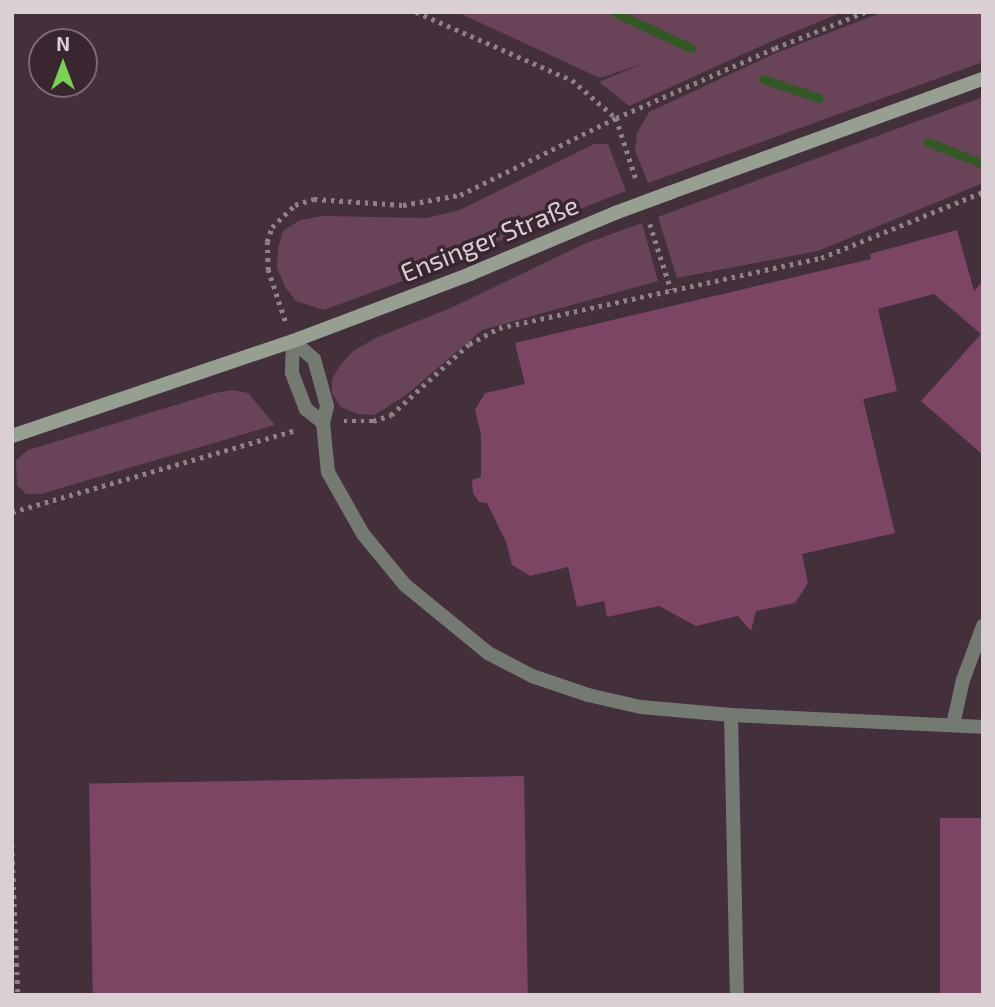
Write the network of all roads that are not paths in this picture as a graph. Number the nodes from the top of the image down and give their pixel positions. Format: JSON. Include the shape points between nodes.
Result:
{"nodes":[{"id":1,"x":983,"y":79,"type":"edge"},
{"id":2,"x":293,"y":341,"type":"junction"},
{"id":3,"x":323,"y":423,"type":"junction"},
{"id":4,"x":12,"y":436,"type":"edge"},
{"id":5,"x":983,"y":626,"type":"edge"},
{"id":6,"x":731,"y":715,"type":"junction"},
{"id":7,"x":953,"y":725,"type":"junction"},
{"id":8,"x":983,"y":727,"type":"edge"},
{"id":9,"x":737,"y":995,"type":"edge"}],
"edges":[{"from":1,"to":2,"type":"street","name":"Ensinger Straße","bridge":true,"via":[[615,213]]},
{"from":2,"to":3,"type":"street","via":[[292,373],[306,409]]},
{"from":2,"to":3,"type":"street","via":[[314,359],[327,406]]},
{"from":2,"to":4,"type":"street","name":"Ensinger Straße"},
{"from":3,"to":6,"type":"street","via":[[328,472],[363,534],[405,585],[488,653],[532,676],[588,695],[641,707]]},
{"from":5,"to":7,"type":"street","via":[[962,680]]},
{"from":6,"to":7,"type":"street"},
{"from":6,"to":9,"type":"street"},
{"from":7,"to":8,"type":"street"}]}
